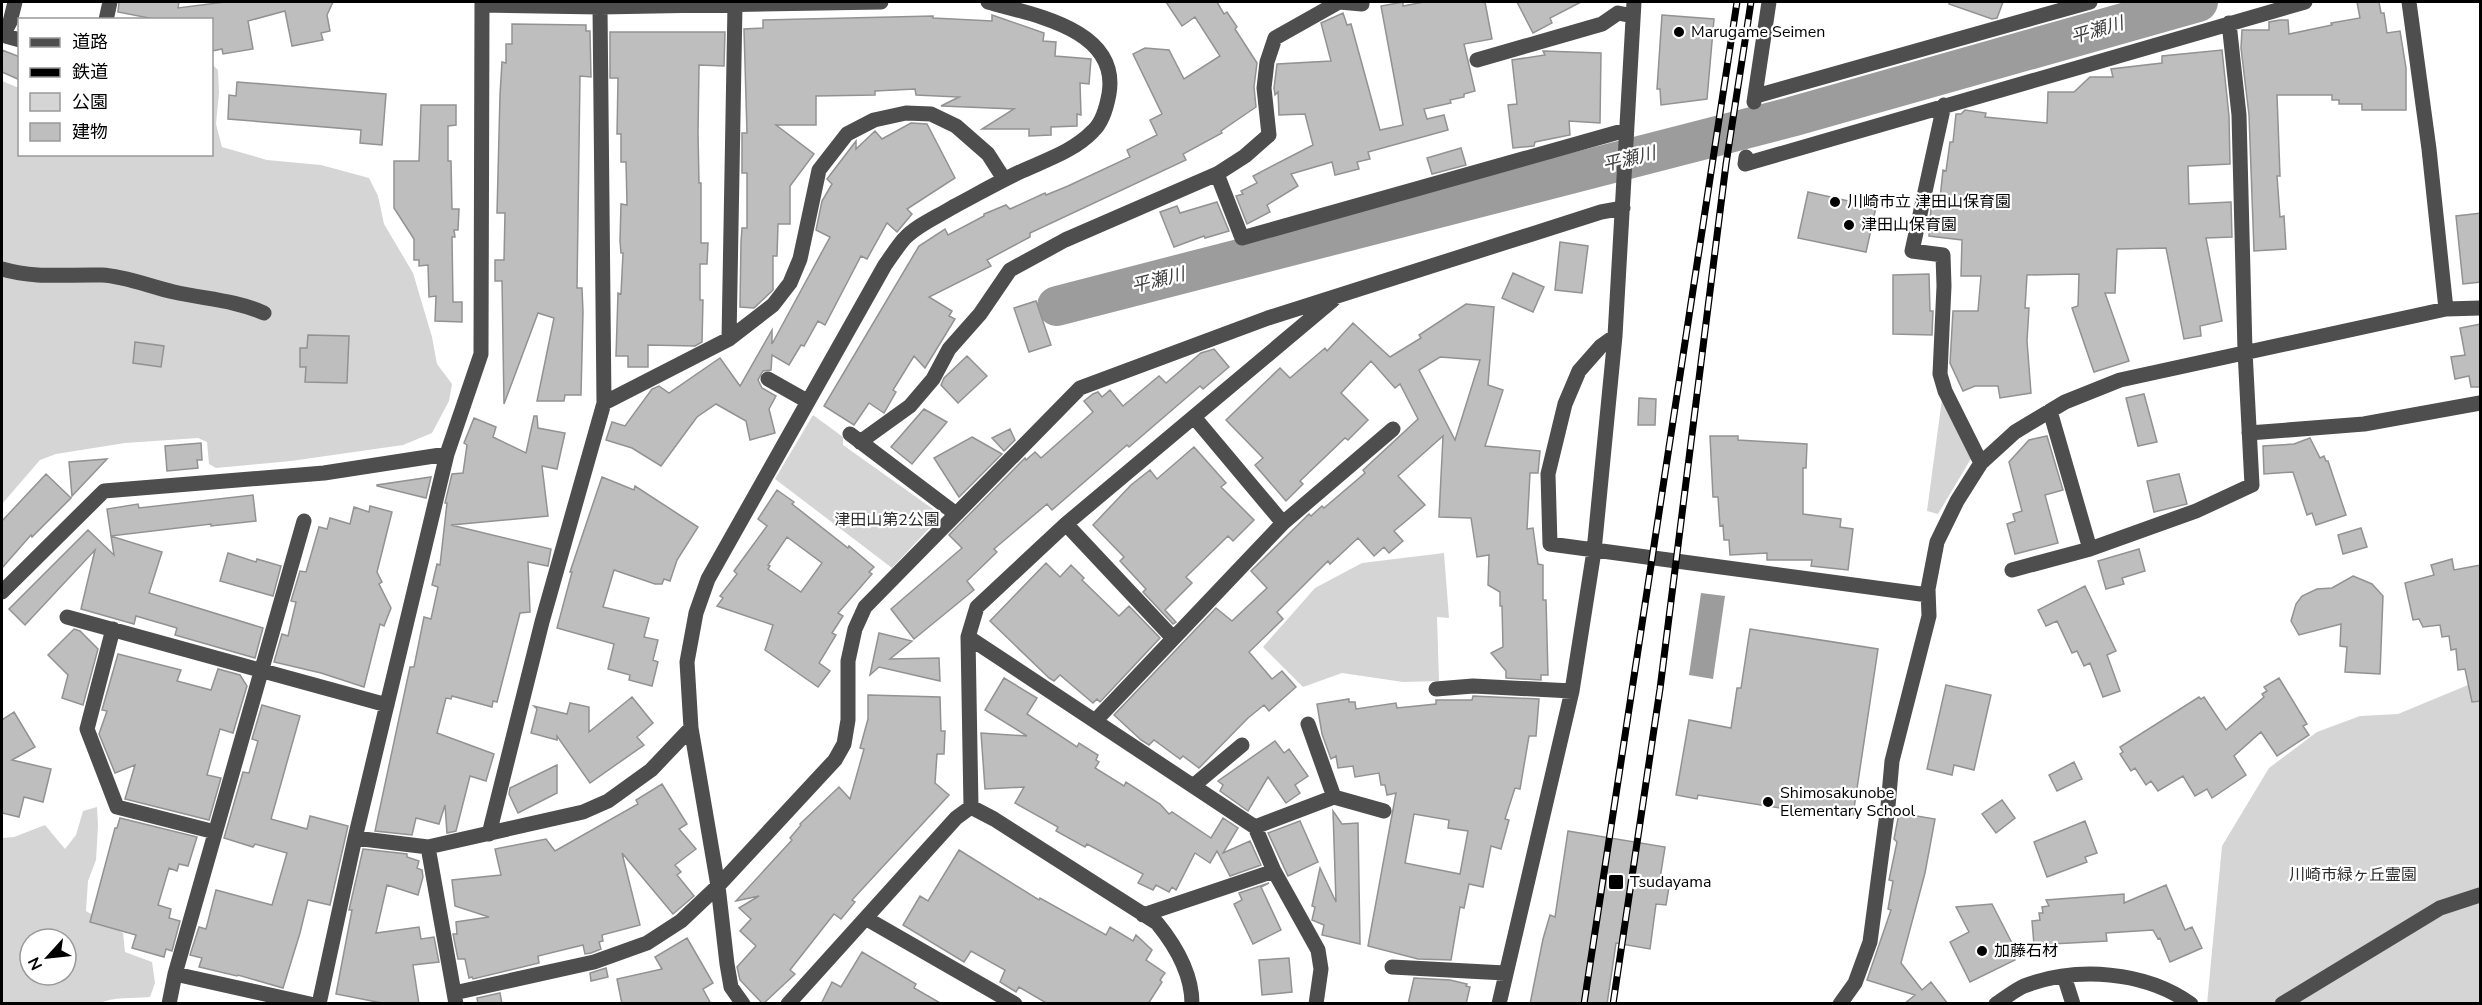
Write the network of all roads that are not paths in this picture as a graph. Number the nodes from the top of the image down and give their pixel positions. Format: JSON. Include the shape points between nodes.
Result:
{"nodes":[{"id":1,"x":15,"y":2,"type":"edge"},
{"id":2,"x":110,"y":2,"type":"edge"},
{"id":3,"x":881,"y":2,"type":"edge"},
{"id":4,"x":988,"y":2,"type":"edge"},
{"id":5,"x":1769,"y":2,"type":"edge"},
{"id":6,"x":2090,"y":2,"type":"edge"},
{"id":7,"x":2305,"y":2,"type":"edge"},
{"id":8,"x":2409,"y":2,"type":"edge"},
{"id":9,"x":482,"y":3,"type":"edge"},
{"id":10,"x":1362,"y":4,"type":"dead end"},
{"id":11,"x":735,"y":5,"type":"junction"},
{"id":12,"x":600,"y":7,"type":"junction"},
{"id":13,"x":1624,"y":8,"type":"edge"},
{"id":14,"x":106,"y":18,"type":"edge"},
{"id":15,"x":2229,"y":23,"type":"junction"},
{"id":16,"x":2,"y":35,"type":"edge"},
{"id":17,"x":18,"y":39,"type":"edge"},
{"id":18,"x":1477,"y":60,"type":"dead end"},
{"id":19,"x":1944,"y":105,"type":"junction"},
{"id":20,"x":1626,"y":134,"type":"junction"},
{"id":21,"x":1746,"y":157,"type":"dead end"},
{"id":22,"x":1217,"y":174,"type":"junction"},
{"id":23,"x":1004,"y":179,"type":"junction"},
{"id":24,"x":1624,"y":202,"type":"junction"},
{"id":25,"x":2,"y":268,"type":"edge"},
{"id":26,"x":1340,"y":294,"type":"junction"},
{"id":27,"x":2481,"y":308,"type":"edge"},
{"id":28,"x":2446,"y":309,"type":"junction"},
{"id":29,"x":264,"y":313,"type":"dead end"},
{"id":30,"x":1615,"y":336,"type":"junction"},
{"id":31,"x":729,"y":339,"type":"junction"},
{"id":32,"x":2245,"y":351,"type":"junction"},
{"id":33,"x":768,"y":379,"type":"dead end"},
{"id":34,"x":807,"y":401,"type":"junction"},
{"id":35,"x":604,"y":403,"type":"junction"},
{"id":36,"x":2481,"y":403,"type":"edge"},
{"id":37,"x":2050,"y":411,"type":"junction"},
{"id":38,"x":1194,"y":417,"type":"junction"},
{"id":39,"x":1393,"y":429,"type":"dead end"},
{"id":40,"x":2249,"y":433,"type":"junction"},
{"id":41,"x":447,"y":454,"type":"junction"},
{"id":42,"x":1981,"y":463,"type":"junction"},
{"id":43,"x":956,"y":514,"type":"junction"},
{"id":44,"x":304,"y":520,"type":"dead end"},
{"id":45,"x":1284,"y":523,"type":"junction"},
{"id":46,"x":1066,"y":524,"type":"junction"},
{"id":47,"x":2090,"y":549,"type":"junction"},
{"id":48,"x":1594,"y":551,"type":"junction"},
{"id":49,"x":2012,"y":570,"type":"dead end"},
{"id":50,"x":2,"y":592,"type":"edge"},
{"id":51,"x":1928,"y":595,"type":"junction"},
{"id":52,"x":67,"y":617,"type":"dead end"},
{"id":53,"x":113,"y":629,"type":"junction"},
{"id":54,"x":968,"y":637,"type":"junction"},
{"id":55,"x":1173,"y":638,"type":"junction"},
{"id":56,"x":262,"y":669,"type":"junction"},
{"id":57,"x":1436,"y":689,"type":"dead end"},
{"id":58,"x":1572,"y":691,"type":"junction"},
{"id":59,"x":387,"y":705,"type":"junction"},
{"id":60,"x":1096,"y":720,"type":"junction"},
{"id":61,"x":1308,"y":724,"type":"dead end"},
{"id":62,"x":691,"y":728,"type":"junction"},
{"id":63,"x":1242,"y":745,"type":"dead end"},
{"id":64,"x":1193,"y":786,"type":"junction"},
{"id":65,"x":1334,"y":797,"type":"junction"},
{"id":66,"x":970,"y":807,"type":"junction"},
{"id":67,"x":1384,"y":811,"type":"dead end"},
{"id":68,"x":1255,"y":827,"type":"junction"},
{"id":69,"x":215,"y":832,"type":"junction"},
{"id":70,"x":489,"y":834,"type":"junction"},
{"id":71,"x":355,"y":838,"type":"junction"},
{"id":72,"x":428,"y":848,"type":"junction"},
{"id":73,"x":1274,"y":872,"type":"junction"},
{"id":74,"x":718,"y":886,"type":"junction"},
{"id":75,"x":2481,"y":895,"type":"edge"},
{"id":76,"x":1143,"y":915,"type":"junction"},
{"id":77,"x":867,"y":919,"type":"junction"},
{"id":78,"x":1392,"y":968,"type":"dead end"},
{"id":79,"x":1505,"y":973,"type":"junction"},
{"id":80,"x":175,"y":974,"type":"junction"},
{"id":81,"x":2064,"y":976,"type":"junction"},
{"id":82,"x":455,"y":998,"type":"edge"},
{"id":83,"x":169,"y":1004,"type":"edge"},
{"id":84,"x":310,"y":1004,"type":"edge"},
{"id":85,"x":319,"y":1004,"type":"edge"},
{"id":86,"x":743,"y":1004,"type":"edge"},
{"id":87,"x":788,"y":1004,"type":"edge"},
{"id":88,"x":1015,"y":1004,"type":"edge"},
{"id":89,"x":1192,"y":1004,"type":"edge"},
{"id":90,"x":1316,"y":1004,"type":"edge"},
{"id":91,"x":1499,"y":1004,"type":"edge"},
{"id":92,"x":1840,"y":1004,"type":"edge"},
{"id":93,"x":1996,"y":1004,"type":"edge"},
{"id":94,"x":2073,"y":1004,"type":"edge"},
{"id":95,"x":2191,"y":1004,"type":"edge"},
{"id":96,"x":2282,"y":1004,"type":"edge"}],
"edges":[{"from":1,"to":16,"type":"street"},
{"from":2,"to":14,"type":"street"},
{"from":3,"to":11,"type":"street"},
{"from":4,"to":23,"type":"street","via":[[1047,19],[1095,44],[1106,63],[1110,87],[1107,105],[1095,130],[1067,151]]},
{"from":5,"to":6,"type":"street","via":[[1755,100]]},
{"from":7,"to":15,"type":"street"},
{"from":8,"to":28,"type":"street"},
{"from":9,"to":12,"type":"street"},
{"from":9,"to":41,"type":"street","via":[[481,354]]},
{"from":10,"to":22,"type":"street","via":[[1339,2],[1275,38],[1264,88],[1269,135]]},
{"from":11,"to":12,"type":"street"},
{"from":11,"to":31,"type":"street"},
{"from":12,"to":35,"type":"street"},
{"from":13,"to":18,"type":"street","via":[[1602,24]]},
{"from":13,"to":20,"type":"street"},
{"from":15,"to":19,"type":"street"},
{"from":15,"to":32,"type":"street","via":[[2239,115]]},
{"from":16,"to":17,"type":"street"},
{"from":19,"to":21,"type":"street","via":[[1745,164]]},
{"from":19,"to":42,"type":"street","via":[[1912,251],[1943,255],[1940,374]]},
{"from":20,"to":22,"type":"street","via":[[1242,238]]},
{"from":20,"to":24,"type":"street"},
{"from":22,"to":43,"type":"street","via":[[1065,240],[1010,270],[910,406],[855,438]]},
{"from":23,"to":31,"type":"street","via":[[988,154],[956,126],[931,114],[906,113],[874,120],[847,134],[819,170],[800,259],[790,284],[773,305]]},
{"from":23,"to":34,"type":"street","via":[[904,239]]},
{"from":24,"to":26,"type":"street"},
{"from":24,"to":30,"type":"street"},
{"from":25,"to":29,"type":"street","via":[[23,275],[104,275]]},
{"from":26,"to":38,"type":"street"},
{"from":26,"to":43,"type":"street","via":[[1080,387]]},
{"from":27,"to":28,"type":"street"},
{"from":28,"to":32,"type":"street"},
{"from":30,"to":48,"type":"street"},
{"from":30,"to":48,"type":"street","via":[[1579,371],[1565,404],[1548,474],[1550,544]]},
{"from":31,"to":35,"type":"street"},
{"from":32,"to":37,"type":"street","via":[[2120,380]]},
{"from":32,"to":40,"type":"street"},
{"from":33,"to":34,"type":"street"},
{"from":34,"to":62,"type":"street","via":[[708,579],[696,613],[687,662]]},
{"from":35,"to":70,"type":"street","via":[[542,622]]},
{"from":36,"to":40,"type":"street","via":[[2364,424]]},
{"from":37,"to":42,"type":"street","via":[[2015,432]]},
{"from":37,"to":47,"type":"street"},
{"from":38,"to":45,"type":"street"},
{"from":38,"to":46,"type":"street"},
{"from":39,"to":45,"type":"street"},
{"from":40,"to":47,"type":"street","via":[[2252,484],[2196,511]]},
{"from":41,"to":50,"type":"street","via":[[324,473],[104,491]]},
{"from":41,"to":59,"type":"street"},
{"from":42,"to":51,"type":"street","via":[[1937,542]]},
{"from":43,"to":74,"type":"street","via":[[865,607],[855,628],[848,661],[848,720],[844,744],[835,760]]},
{"from":44,"to":56,"type":"street"},
{"from":45,"to":55,"type":"street"},
{"from":46,"to":54,"type":"street","via":[[977,607]]},
{"from":46,"to":55,"type":"street"},
{"from":47,"to":49,"type":"street"},
{"from":48,"to":51,"type":"street"},
{"from":48,"to":58,"type":"street"},
{"from":51,"to":92,"type":"street","via":[[1929,616],[1892,761],[1870,942],[1855,982]]},
{"from":52,"to":53,"type":"street"},
{"from":53,"to":56,"type":"street"},
{"from":53,"to":69,"type":"street","via":[[87,729],[117,807]]},
{"from":54,"to":60,"type":"street"},
{"from":54,"to":66,"type":"street"},
{"from":55,"to":60,"type":"street"},
{"from":56,"to":59,"type":"street"},
{"from":56,"to":69,"type":"street"},
{"from":57,"to":58,"type":"street","via":[[1473,686]]},
{"from":58,"to":79,"type":"street"},
{"from":59,"to":71,"type":"street"},
{"from":60,"to":64,"type":"street"},
{"from":61,"to":65,"type":"street"},
{"from":62,"to":70,"type":"street","via":[[651,770],[608,801],[583,812]]},
{"from":62,"to":74,"type":"street"},
{"from":63,"to":64,"type":"street"},
{"from":64,"to":68,"type":"street"},
{"from":65,"to":67,"type":"street"},
{"from":65,"to":68,"type":"street"},
{"from":66,"to":76,"type":"street"},
{"from":66,"to":77,"type":"street"},
{"from":68,"to":73,"type":"street"},
{"from":69,"to":80,"type":"street"},
{"from":70,"to":72,"type":"street"},
{"from":71,"to":72,"type":"street"},
{"from":71,"to":85,"type":"street"},
{"from":72,"to":82,"type":"street"},
{"from":73,"to":76,"type":"street"},
{"from":73,"to":90,"type":"street","via":[[1325,952]]},
{"from":74,"to":82,"type":"street","via":[[681,921],[647,943],[594,962]]},
{"from":74,"to":86,"type":"street","via":[[731,987]]},
{"from":75,"to":96,"type":"street","via":[[2440,908]]},
{"from":76,"to":89,"type":"street","via":[[1157,923],[1171,940],[1186,972]]},
{"from":77,"to":87,"type":"street"},
{"from":77,"to":88,"type":"street"},
{"from":78,"to":79,"type":"street"},
{"from":79,"to":91,"type":"street"},
{"from":80,"to":83,"type":"street"},
{"from":80,"to":84,"type":"street"},
{"from":81,"to":93,"type":"street","via":[[2023,987]]},
{"from":81,"to":94,"type":"street"},
{"from":81,"to":95,"type":"street","via":[[2128,977],[2176,993]]}]}
